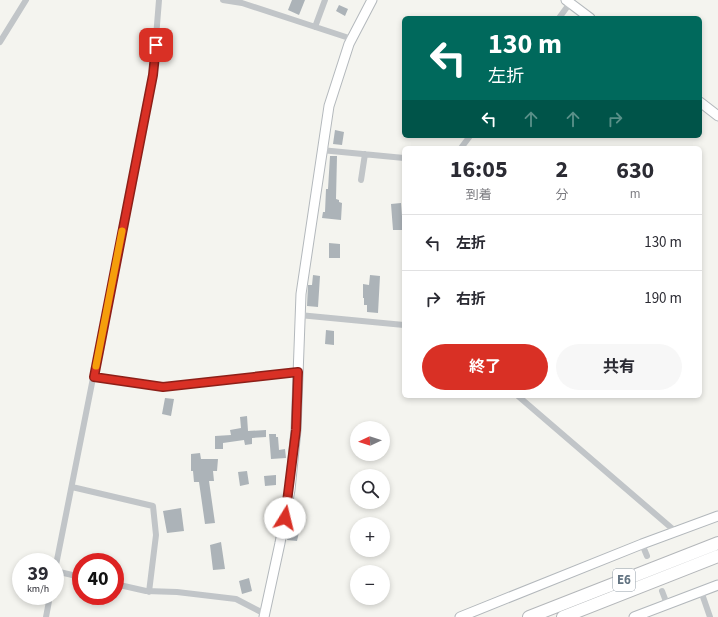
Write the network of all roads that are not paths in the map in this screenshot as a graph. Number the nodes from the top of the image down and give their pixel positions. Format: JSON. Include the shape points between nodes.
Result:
{"nodes":[{"id":1,"x":26,"y":0,"type":"edge"},
{"id":2,"x":160,"y":0,"type":"edge"},
{"id":3,"x":223,"y":0,"type":"edge"},
{"id":4,"x":325,"y":0,"type":"edge"},
{"id":5,"x":372,"y":0,"type":"edge"},
{"id":6,"x":568,"y":1,"type":"edge"},
{"id":7,"x":560,"y":16,"type":"edge"},
{"id":8,"x":587,"y":16,"type":"edge"},
{"id":9,"x":315,"y":27,"type":"junction"},
{"id":10,"x":352,"y":39,"type":"junction"},
{"id":11,"x":0,"y":42,"type":"edge"},
{"id":12,"x":702,"y":104,"type":"edge"},
{"id":13,"x":718,"y":116,"type":"edge"},
{"id":14,"x":321,"y":150,"type":"junction"},
{"id":15,"x":365,"y":154,"type":"junction"},
{"id":16,"x":402,"y":158,"type":"edge"},
{"id":17,"x":362,"y":180,"type":"dead end"},
{"id":18,"x":300,"y":315,"type":"junction"},
{"id":19,"x":402,"y":325,"type":"edge"},
{"id":20,"x":298,"y":372,"type":"junction"},
{"id":21,"x":94,"y":377,"type":"junction"},
{"id":22,"x":520,"y":398,"type":"edge"},
{"id":23,"x":72,"y":488,"type":"junction"},
{"id":24,"x":718,"y":516,"type":"edge"},
{"id":25,"x":675,"y":531,"type":"junction"},
{"id":26,"x":718,"y":543,"type":"edge"},
{"id":27,"x":642,"y":544,"type":"junction"},
{"id":28,"x":59,"y":553,"type":"edge"},
{"id":29,"x":647,"y":556,"type":"dead end"},
{"id":30,"x":718,"y":556,"type":"edge"},
{"id":31,"x":718,"y":585,"type":"edge"},
{"id":32,"x":124,"y":586,"type":"edge"},
{"id":33,"x":662,"y":591,"type":"dead end"},
{"id":34,"x":701,"y":591,"type":"junction"},
{"id":35,"x":149,"y":592,"type":"junction"},
{"id":36,"x":667,"y":604,"type":"junction"},
{"id":37,"x":48,"y":605,"type":"edge"},
{"id":38,"x":264,"y":615,"type":"edge"},
{"id":39,"x":46,"y":617,"type":"edge"},
{"id":40,"x":460,"y":617,"type":"edge"},
{"id":41,"x":529,"y":617,"type":"edge"},
{"id":42,"x":563,"y":617,"type":"edge"},
{"id":43,"x":634,"y":617,"type":"edge"},
{"id":44,"x":710,"y":617,"type":"edge"}],
"edges":[{"from":1,"to":11,"type":"street"},
{"from":2,"to":21,"type":"street","via":[[153,75]]},
{"from":3,"to":9,"type":"street","via":[[242,3]]},
{"from":4,"to":9,"type":"street"},
{"from":5,"to":10,"type":"street"},
{"from":6,"to":7,"type":"street"},
{"from":6,"to":8,"type":"street"},
{"from":9,"to":10,"type":"street"},
{"from":10,"to":14,"type":"street","via":[[328,106]]},
{"from":12,"to":13,"type":"street"},
{"from":14,"to":15,"type":"street"},
{"from":14,"to":18,"type":"street"},
{"from":15,"to":16,"type":"street"},
{"from":15,"to":17,"type":"street"},
{"from":18,"to":19,"type":"street"},
{"from":18,"to":20,"type":"street"},
{"from":20,"to":21,"type":"street","via":[[163,387]]},
{"from":20,"to":38,"type":"street","via":[[290,490]]},
{"from":21,"to":23,"type":"street"},
{"from":22,"to":25,"type":"street"},
{"from":23,"to":28,"type":"street"},
{"from":23,"to":35,"type":"street","via":[[153,506],[156,535]]},
{"from":24,"to":25,"type":"street"},
{"from":25,"to":27,"type":"street"},
{"from":26,"to":41,"type":"highway","number":"E6"},
{"from":27,"to":29,"type":"street"},
{"from":27,"to":40,"type":"street"},
{"from":30,"to":42,"type":"highway","number":"E6"},
{"from":31,"to":34,"type":"street"},
{"from":32,"to":35,"type":"street"},
{"from":33,"to":36,"type":"street"},
{"from":34,"to":36,"type":"street"},
{"from":34,"to":44,"type":"street"},
{"from":35,"to":38,"type":"street","via":[[177,592],[236,599]]},
{"from":36,"to":43,"type":"street"},
{"from":37,"to":39,"type":"street"}]}
